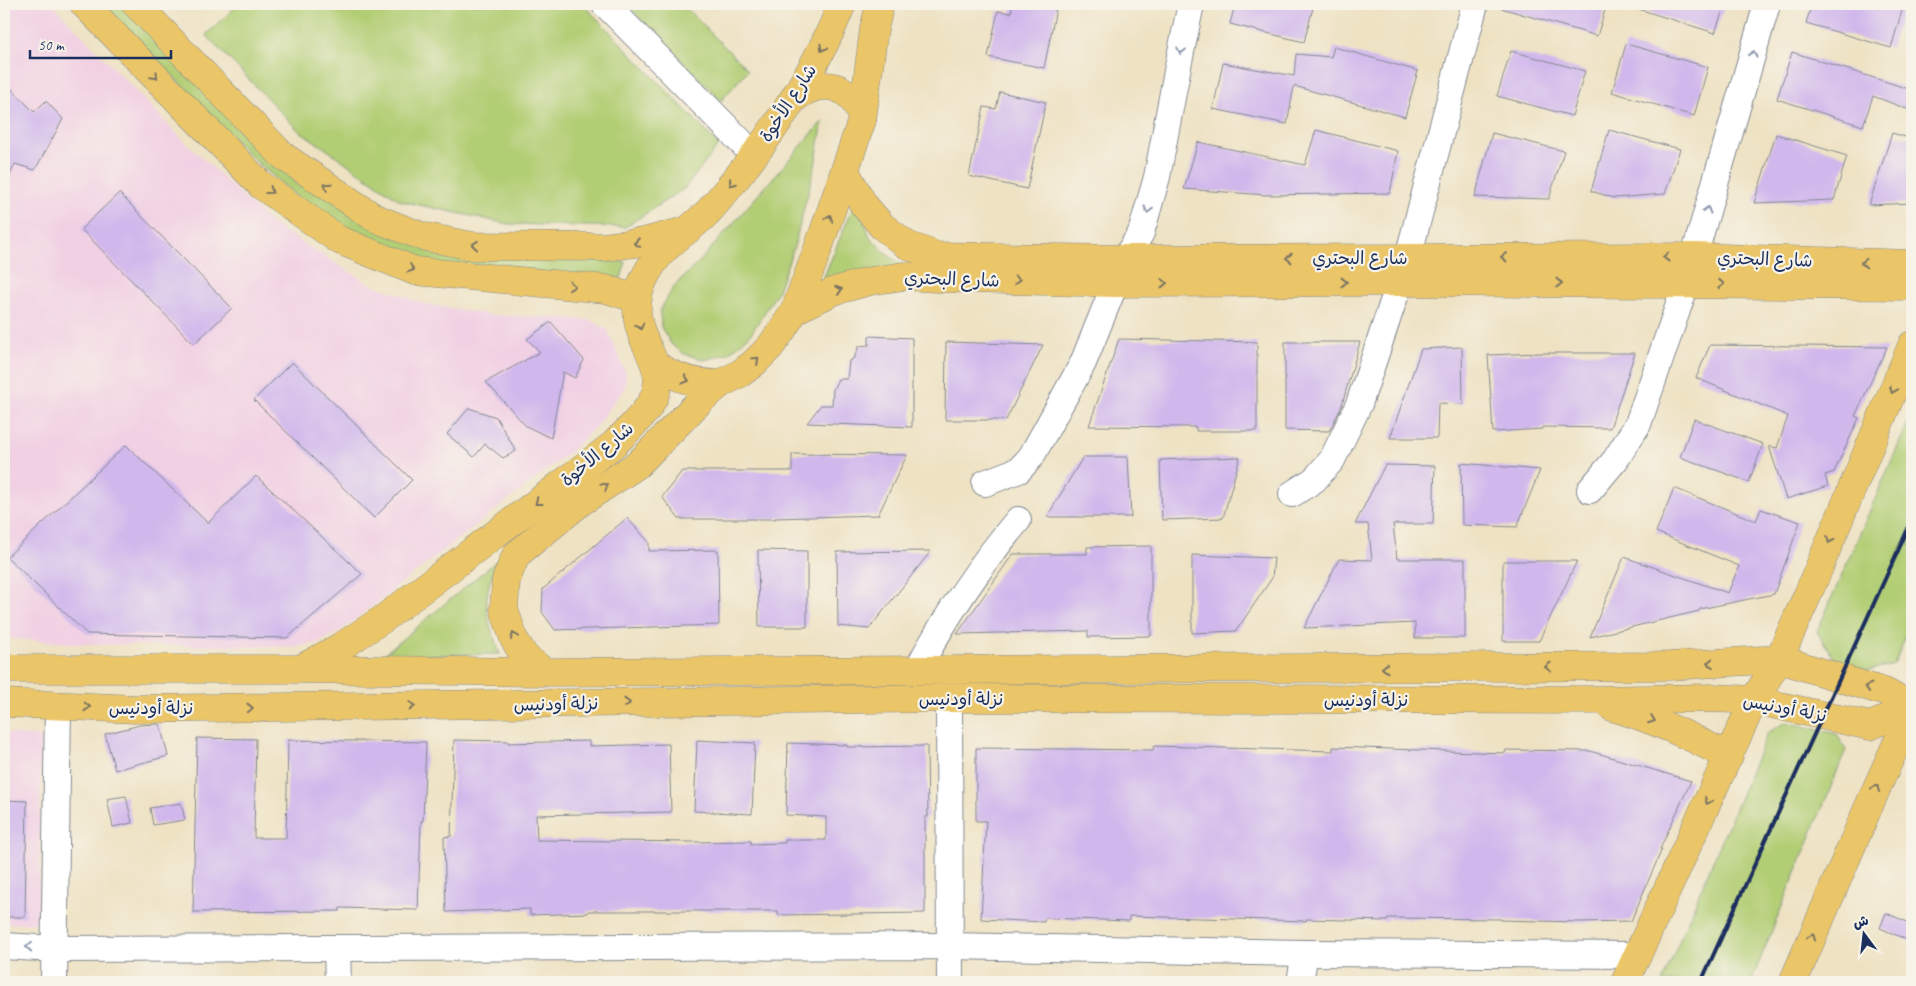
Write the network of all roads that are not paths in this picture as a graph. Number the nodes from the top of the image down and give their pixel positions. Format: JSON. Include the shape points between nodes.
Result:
{"nodes":[{"id":1,"x":84,"y":4,"type":"edge"},
{"id":2,"x":136,"y":4,"type":"edge"},
{"id":3,"x":604,"y":4,"type":"edge"},
{"id":4,"x":842,"y":4,"type":"edge"},
{"id":5,"x":880,"y":4,"type":"edge"},
{"id":6,"x":1191,"y":4,"type":"edge"},
{"id":7,"x":1475,"y":4,"type":"edge"},
{"id":8,"x":1767,"y":4,"type":"edge"},
{"id":9,"x":795,"y":98,"type":"junction"},
{"id":10,"x":862,"y":120,"type":"junction"},
{"id":11,"x":754,"y":155,"type":"junction"},
{"id":12,"x":845,"y":171,"type":"junction"},
{"id":13,"x":684,"y":231,"type":"junction"},
{"id":14,"x":1694,"y":257,"type":"junction"},
{"id":15,"x":1912,"y":264,"type":"edge"},
{"id":16,"x":1404,"y":270,"type":"junction"},
{"id":17,"x":1120,"y":271,"type":"junction"},
{"id":18,"x":1686,"y":284,"type":"junction"},
{"id":19,"x":1912,"y":286,"type":"edge"},
{"id":20,"x":637,"y":299,"type":"junction"},
{"id":21,"x":795,"y":310,"type":"junction"},
{"id":22,"x":1912,"y":345,"type":"edge"},
{"id":23,"x":656,"y":365,"type":"junction"},
{"id":24,"x":720,"y":384,"type":"junction"},
{"id":25,"x":985,"y":483,"type":"dead end"},
{"id":26,"x":1590,"y":490,"type":"dead end"},
{"id":27,"x":1292,"y":494,"type":"dead end"},
{"id":28,"x":1018,"y":520,"type":"dead end"},
{"id":29,"x":1778,"y":658,"type":"junction"},
{"id":30,"x":4,"y":669,"type":"edge"},
{"id":31,"x":299,"y":669,"type":"junction"},
{"id":32,"x":917,"y":670,"type":"junction"},
{"id":33,"x":545,"y":672,"type":"junction"},
{"id":34,"x":950,"y":698,"type":"junction"},
{"id":35,"x":1589,"y":700,"type":"junction"},
{"id":36,"x":1754,"y":700,"type":"junction"},
{"id":37,"x":4,"y":703,"type":"edge"},
{"id":38,"x":58,"y":706,"type":"junction"},
{"id":39,"x":1912,"y":708,"type":"edge"},
{"id":40,"x":1729,"y":757,"type":"junction"},
{"id":41,"x":4,"y":946,"type":"edge"},
{"id":42,"x":950,"y":946,"type":"junction"},
{"id":43,"x":337,"y":948,"type":"junction"},
{"id":44,"x":55,"y":949,"type":"junction"},
{"id":45,"x":1305,"y":953,"type":"junction"},
{"id":46,"x":1637,"y":955,"type":"junction"},
{"id":47,"x":54,"y":982,"type":"edge"},
{"id":48,"x":338,"y":982,"type":"edge"},
{"id":49,"x":950,"y":982,"type":"edge"},
{"id":50,"x":1300,"y":982,"type":"edge"},
{"id":51,"x":1625,"y":982,"type":"edge"},
{"id":52,"x":1793,"y":982,"type":"edge"}],
"edges":[{"from":1,"to":20,"type":"main road","one_way":true,"via":[[262,185],[339,240],[415,272],[606,289]]},
{"from":13,"to":2,"type":"main road","one_way":true,"via":[[643,242],[604,247],[472,246],[421,236],[375,218],[283,156]]},
{"from":3,"to":11,"type":"street"},
{"from":4,"to":9,"type":"main road","name":"شارع الأخوة","one_way":true,"via":[[829,37]]},
{"from":5,"to":10,"type":"main road","name":"شارع الأخوة"},
{"from":6,"to":17,"type":"street","one_way":true,"via":[[1157,177],[1141,233]]},
{"from":7,"to":16,"type":"street"},
{"from":14,"to":8,"type":"street","one_way":true},
{"from":9,"to":10,"type":"main road","via":[[814,86],[836,87],[854,100]]},
{"from":9,"to":11,"type":"main road","name":"شارع الأخوة"},
{"from":10,"to":12,"type":"main road","name":"شارع الأخوة"},
{"from":11,"to":13,"type":"main road","name":"شارع الأخوة","one_way":true,"via":[[707,213]]},
{"from":12,"to":17,"type":"main road","name":"شارع البحتري","via":[[864,205],[882,226],[907,245],[937,256]]},
{"from":21,"to":12,"type":"main road","name":"شارع الأخوة","one_way":true},
{"from":13,"to":20,"type":"main road","name":"شارع الأخوة","via":[[671,241],[650,268]]},
{"from":15,"to":14,"type":"main road","name":"شارع البحتري","one_way":true},
{"from":14,"to":16,"type":"main road","name":"شارع البحتري","one_way":true},
{"from":14,"to":18,"type":"street"},
{"from":16,"to":17,"type":"main road"},
{"from":16,"to":18,"type":"main road","one_way":true},
{"from":16,"to":27,"type":"street","via":[[1359,404],[1332,460],[1304,488]]},
{"from":21,"to":17,"type":"main road","name":"شارع البحتري","one_way":true,"via":[[834,291],[904,276],[937,278]]},
{"from":17,"to":25,"type":"street","via":[[1082,363],[1031,457],[1018,470]]},
{"from":18,"to":19,"type":"main road","one_way":true},
{"from":18,"to":26,"type":"street","via":[[1638,424],[1616,459]]},
{"from":20,"to":23,"type":"main road","name":"شارع الأخوة","one_way":true,"via":[[640,328]]},
{"from":24,"to":21,"type":"main road","name":"شارع الأخوة","one_way":true,"via":[[754,363]]},
{"from":22,"to":29,"type":"main road","one_way":true},
{"from":23,"to":24,"type":"main road","one_way":true,"via":[[686,380]]},
{"from":23,"to":31,"type":"main road","name":"شارع الأخوة","one_way":true,"via":[[658,386],[651,403],[613,445],[384,619]]},
{"from":33,"to":24,"type":"main road","name":"شارع الأخوة","one_way":true,"via":[[525,657],[514,639],[504,609],[506,580],[516,555],[582,501],[637,465]]},
{"from":28,"to":32,"type":"street","via":[[995,547],[937,632]]},
{"from":29,"to":32,"type":"main road","one_way":true,"via":[[1669,666]]},
{"from":29,"to":36,"type":"main road"},
{"from":39,"to":29,"type":"main road","one_way":true,"via":[[1885,692]]},
{"from":30,"to":31,"type":"main road"},
{"from":31,"to":33,"type":"main road"},
{"from":32,"to":33,"type":"main road"},
{"from":34,"to":35,"type":"main road","name":"نزلة أودنيس"},
{"from":38,"to":34,"type":"main road","name":"نزلة أودنيس","one_way":true,"via":[[136,709]]},
{"from":34,"to":42,"type":"street"},
{"from":35,"to":36,"type":"main road","name":"نزلة أودنيس"},
{"from":35,"to":40,"type":"main road","one_way":true,"via":[[1666,725]]},
{"from":36,"to":39,"type":"main road","name":"نزلة أودنيس","via":[[1870,726]]},
{"from":36,"to":40,"type":"main road"},
{"from":37,"to":38,"type":"main road","name":"نزلة أودنيس"},
{"from":38,"to":44,"type":"street"},
{"from":52,"to":39,"type":"main road","one_way":true},
{"from":40,"to":46,"type":"main road","one_way":true},
{"from":44,"to":41,"type":"street","one_way":true},
{"from":42,"to":43,"type":"street"},
{"from":42,"to":45,"type":"street"},
{"from":42,"to":49,"type":"street"},
{"from":43,"to":44,"type":"street"},
{"from":43,"to":48,"type":"street"},
{"from":44,"to":47,"type":"street"},
{"from":45,"to":46,"type":"street"},
{"from":45,"to":50,"type":"street"},
{"from":46,"to":51,"type":"main road"}]}
